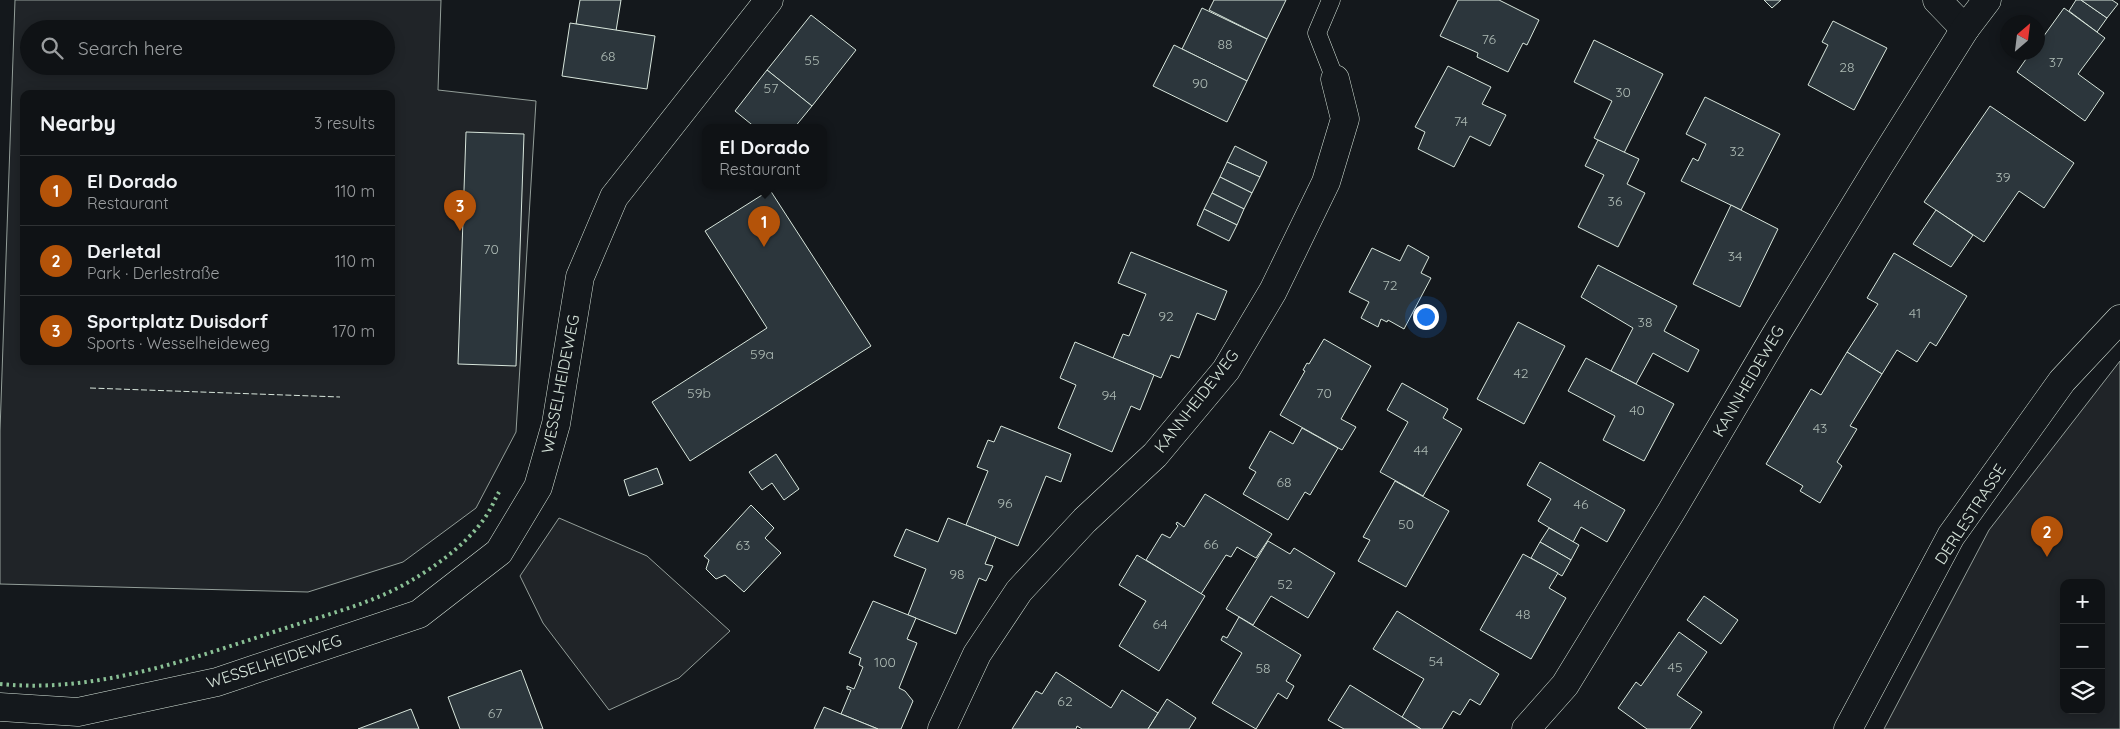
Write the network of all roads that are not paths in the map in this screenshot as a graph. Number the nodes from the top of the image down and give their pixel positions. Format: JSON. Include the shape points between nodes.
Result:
{"nodes":[{"id":1,"x":769,"y":0,"type":"edge"},
{"id":2,"x":1331,"y":0,"type":"edge"},
{"id":3,"x":1937,"y":0,"type":"edge"},
{"id":4,"x":1987,"y":0,"type":"edge"},
{"id":5,"x":1966,"y":29,"type":"junction"},
{"id":6,"x":1335,"y":79,"type":"joint"},
{"id":7,"x":2120,"y":319,"type":"edge"},
{"id":8,"x":0,"y":707,"type":"edge"},
{"id":9,"x":942,"y":729,"type":"edge"},
{"id":10,"x":1526,"y":729,"type":"edge"},
{"id":11,"x":1848,"y":729,"type":"edge"}],
"edges":[{"from":1,"to":8,"type":"street","name":"WESSELHEIDEWEG","via":[[614,197],[580,277],[556,424],[538,487],[499,552],[419,614],[217,682],[78,712]]},
{"from":2,"to":6,"type":"lane","name":"KANNHEIDEWEG","via":[[1317,33]]},
{"from":3,"to":5,"type":"street"},
{"from":4,"to":5,"type":"street","name":"KANNHEIDEWEG"},
{"from":5,"to":10,"type":"street","name":"KANNHEIDEWEG","via":[[1774,336],[1570,677]]},
{"from":6,"to":9,"type":"street","name":"KANNHEIDEWEG","via":[[1345,119],[1326,182],[1273,291],[1226,370],[1155,454],[1084,520],[1019,591],[977,654]]},
{"from":7,"to":11,"type":"street","name":"DERLESTRASSE","via":[[2062,381],[1952,536]]}]}
